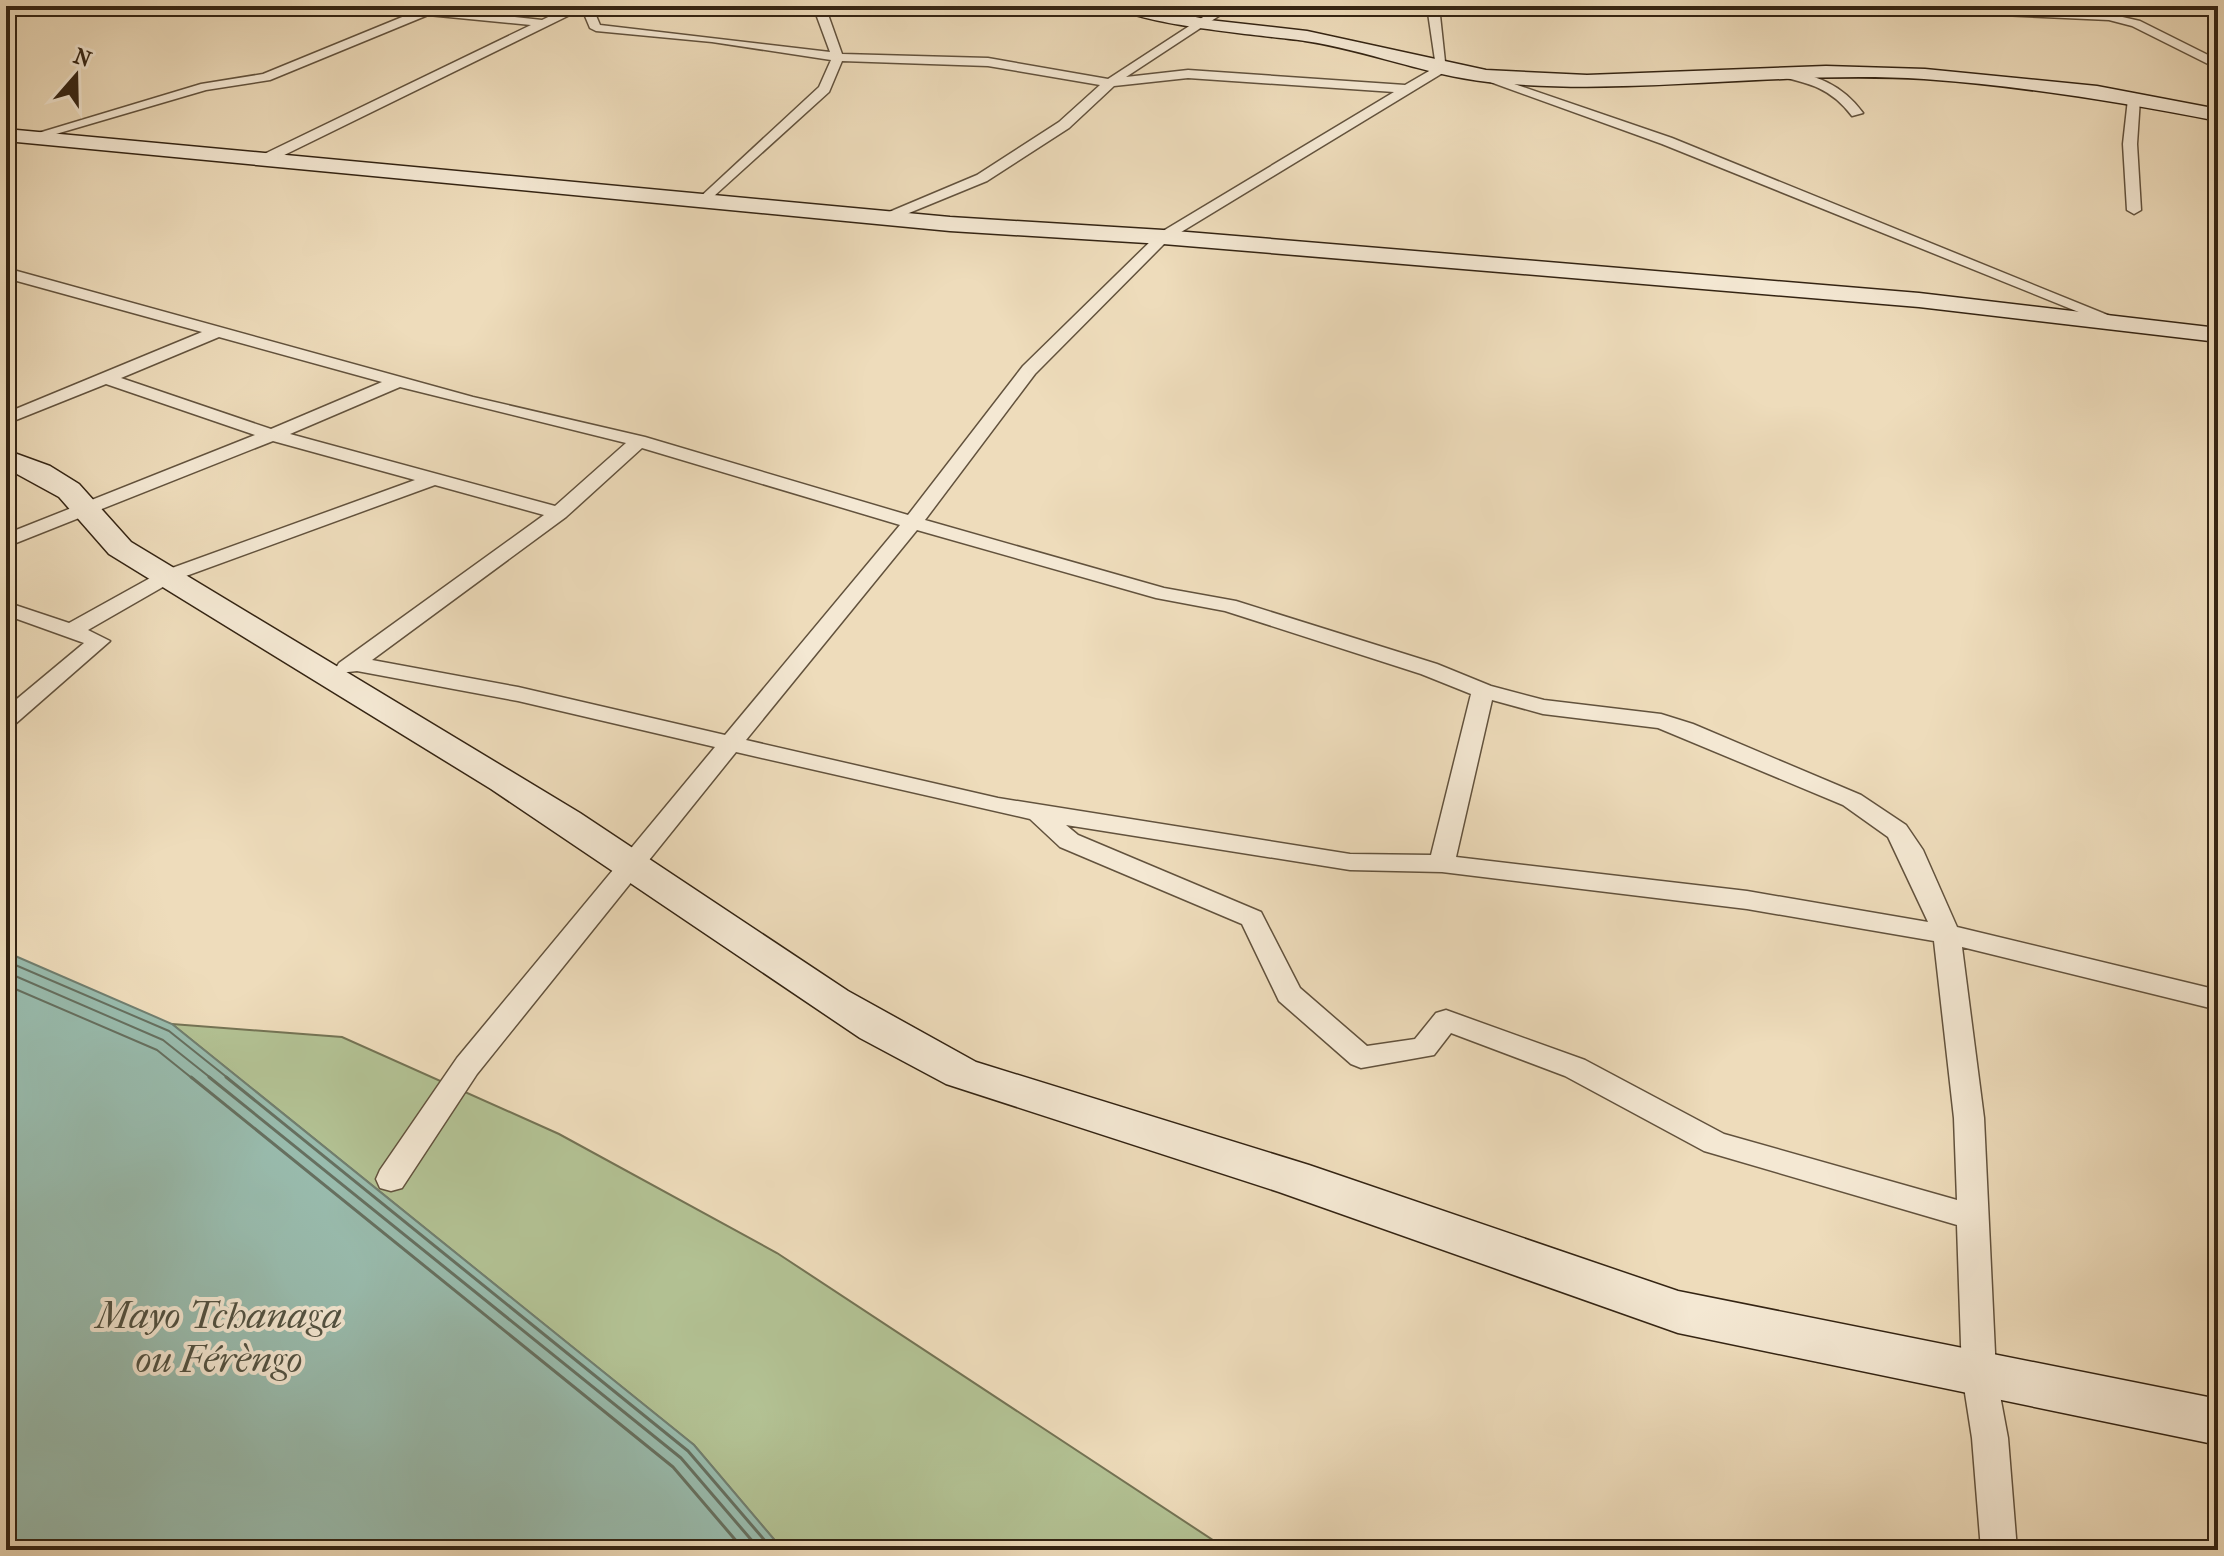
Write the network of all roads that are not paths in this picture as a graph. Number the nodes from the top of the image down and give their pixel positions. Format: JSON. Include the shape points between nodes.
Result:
{"nodes":[{"id":1,"x":377,"y":6,"type":"edge"},
{"id":2,"x":439,"y":6,"type":"edge"},
{"id":3,"x":580,"y":6,"type":"edge"},
{"id":4,"x":586,"y":6,"type":"edge"},
{"id":5,"x":819,"y":6,"type":"edge"},
{"id":6,"x":1124,"y":6,"type":"edge"},
{"id":7,"x":1228,"y":6,"type":"edge"},
{"id":8,"x":1433,"y":6,"type":"edge"},
{"id":9,"x":1870,"y":6,"type":"edge"},
{"id":10,"x":2060,"y":6,"type":"edge"},
{"id":11,"x":2120,"y":6,"type":"edge"},
{"id":12,"x":424,"y":13,"type":"junction"},
{"id":13,"x":2108,"y":17,"type":"junction"},
{"id":14,"x":1197,"y":23,"type":"junction"},
{"id":15,"x":2136,"y":23,"type":"junction"},
{"id":16,"x":543,"y":24,"type":"junction"},
{"id":17,"x":569,"y":26,"type":"dead end"},
{"id":18,"x":838,"y":57,"type":"junction"},
{"id":19,"x":2218,"y":65,"type":"edge"},
{"id":20,"x":1442,"y":68,"type":"junction"},
{"id":21,"x":1779,"y":72,"type":"junction"},
{"id":22,"x":1486,"y":76,"type":"junction"},
{"id":23,"x":1110,"y":83,"type":"junction"},
{"id":24,"x":1408,"y":89,"type":"junction"},
{"id":25,"x":2134,"y":99,"type":"junction"},
{"id":26,"x":1857,"y":113,"type":"dead end"},
{"id":27,"x":2218,"y":115,"type":"edge"},
{"id":28,"x":6,"y":135,"type":"edge"},
{"id":29,"x":32,"y":137,"type":"junction"},
{"id":30,"x":263,"y":160,"type":"junction"},
{"id":31,"x":703,"y":202,"type":"junction"},
{"id":32,"x":2134,"y":210,"type":"dead end"},
{"id":33,"x":887,"y":218,"type":"junction"},
{"id":34,"x":1163,"y":237,"type":"junction"},
{"id":35,"x":10,"y":277,"type":"edge"},
{"id":36,"x":2112,"y":320,"type":"junction"},
{"id":37,"x":215,"y":333,"type":"junction"},
{"id":38,"x":2218,"y":335,"type":"edge"},
{"id":39,"x":105,"y":378,"type":"junction"},
{"id":40,"x":397,"y":382,"type":"junction"},
{"id":41,"x":6,"y":419,"type":"edge"},
{"id":42,"x":272,"y":435,"type":"junction"},
{"id":43,"x":639,"y":441,"type":"junction"},
{"id":44,"x":6,"y":458,"type":"edge"},
{"id":45,"x":435,"y":479,"type":"junction"},
{"id":46,"x":87,"y":508,"type":"junction"},
{"id":47,"x":559,"y":513,"type":"junction"},
{"id":48,"x":914,"y":521,"type":"junction"},
{"id":49,"x":6,"y":541,"type":"edge"},
{"id":50,"x":168,"y":576,"type":"junction"},
{"id":51,"x":6,"y":608,"type":"edge"},
{"id":52,"x":74,"y":629,"type":"junction"},
{"id":53,"x":345,"y":669,"type":"junction"},
{"id":54,"x":1483,"y":691,"type":"junction"},
{"id":55,"x":6,"y":720,"type":"edge"},
{"id":56,"x":727,"y":745,"type":"junction"},
{"id":57,"x":1037,"y":812,"type":"junction"},
{"id":58,"x":632,"y":863,"type":"junction"},
{"id":59,"x":1442,"y":864,"type":"junction"},
{"id":60,"x":1947,"y":934,"type":"junction"},
{"id":61,"x":2218,"y":1000,"type":"edge"},
{"id":62,"x":391,"y":1179,"type":"dead end"},
{"id":63,"x":1973,"y":1217,"type":"junction"},
{"id":64,"x":1979,"y":1374,"type":"junction"},
{"id":65,"x":2218,"y":1422,"type":"edge"},
{"id":66,"x":1999,"y":1550,"type":"edge"}],
"edges":[{"from":1,"to":12,"type":"street"},
{"from":2,"to":12,"type":"street"},
{"from":3,"to":16,"type":"street"},
{"from":4,"to":18,"type":"street","via":[[589,28]]},
{"from":5,"to":18,"type":"street"},
{"from":6,"to":14,"type":"street"},
{"from":7,"to":14,"type":"street"},
{"from":8,"to":20,"type":"street"},
{"from":9,"to":13,"type":"street"},
{"from":10,"to":13,"type":"street"},
{"from":11,"to":15,"type":"street"},
{"from":12,"to":16,"type":"street"},
{"from":12,"to":29,"type":"street","via":[[266,77],[205,87]]},
{"from":13,"to":15,"type":"street"},
{"from":14,"to":20,"type":"street","via":[[1307,36]]},
{"from":14,"to":23,"type":"street"},
{"from":15,"to":19,"type":"street"},
{"from":16,"to":17,"type":"street"},
{"from":16,"to":30,"type":"street"},
{"from":18,"to":23,"type":"street","via":[[988,62]]},
{"from":18,"to":31,"type":"street","via":[[825,89]]},
{"from":20,"to":22,"type":"street"},
{"from":20,"to":24,"type":"street"},
{"from":21,"to":22,"type":"street","via":[[1587,81]]},
{"from":21,"to":25,"type":"street","via":[[1925,74]]},
{"from":21,"to":26,"type":"street","via":[[1822,80],[1844,95]]},
{"from":22,"to":36,"type":"street","via":[[1667,141]]},
{"from":23,"to":24,"type":"street","via":[[1188,74]]},
{"from":23,"to":33,"type":"street","via":[[1064,125],[982,178]]},
{"from":24,"to":34,"type":"street"},
{"from":25,"to":27,"type":"street"},
{"from":25,"to":32,"type":"street"},
{"from":28,"to":29,"type":"street"},
{"from":29,"to":30,"type":"street"},
{"from":30,"to":31,"type":"street"},
{"from":31,"to":33,"type":"street"},
{"from":33,"to":34,"type":"street"},
{"from":34,"to":36,"type":"street"},
{"from":34,"to":48,"type":"street","via":[[1029,370]]},
{"from":35,"to":37,"type":"street"},
{"from":36,"to":38,"type":"street"},
{"from":37,"to":39,"type":"street"},
{"from":37,"to":40,"type":"street"},
{"from":39,"to":41,"type":"street"},
{"from":39,"to":42,"type":"street"},
{"from":40,"to":42,"type":"street"},
{"from":40,"to":43,"type":"street"},
{"from":42,"to":45,"type":"street"},
{"from":42,"to":46,"type":"street"},
{"from":43,"to":47,"type":"street"},
{"from":43,"to":48,"type":"street"},
{"from":44,"to":46,"type":"street","via":[[49,474]]},
{"from":45,"to":47,"type":"street"},
{"from":45,"to":50,"type":"street"},
{"from":46,"to":49,"type":"street"},
{"from":46,"to":50,"type":"street","via":[[120,548]]},
{"from":47,"to":53,"type":"street"},
{"from":48,"to":54,"type":"street","via":[[1057,566],[1229,605]]},
{"from":48,"to":56,"type":"street"},
{"from":50,"to":52,"type":"street"},
{"from":50,"to":53,"type":"street"},
{"from":51,"to":52,"type":"street"},
{"from":52,"to":55,"type":"street","via":[[99,641]]},
{"from":53,"to":56,"type":"street","via":[[518,694]]},
{"from":53,"to":58,"type":"street"},
{"from":54,"to":59,"type":"street"},
{"from":54,"to":60,"type":"street","via":[[1543,707],[1661,721],[1852,800],[1897,831]]},
{"from":56,"to":57,"type":"street"},
{"from":56,"to":58,"type":"street"},
{"from":57,"to":59,"type":"street","via":[[1350,862]]},
{"from":57,"to":63,"type":"street","via":[[1069,841],[1252,918],[1289,994],[1361,1057],[1424,1048],[1446,1020],[1575,1068],[1715,1143]]},
{"from":58,"to":62,"type":"street","via":[[467,1066]]},
{"from":58,"to":64,"type":"street","via":[[820,993],[961,1073],[1293,1178],[1636,1300],[1708,1320]]},
{"from":59,"to":60,"type":"street","via":[[1747,900]]},
{"from":60,"to":61,"type":"street"},
{"from":60,"to":63,"type":"street","via":[[1969,1118]]},
{"from":63,"to":64,"type":"street"},
{"from":64,"to":65,"type":"street"},
{"from":64,"to":66,"type":"street"}]}
